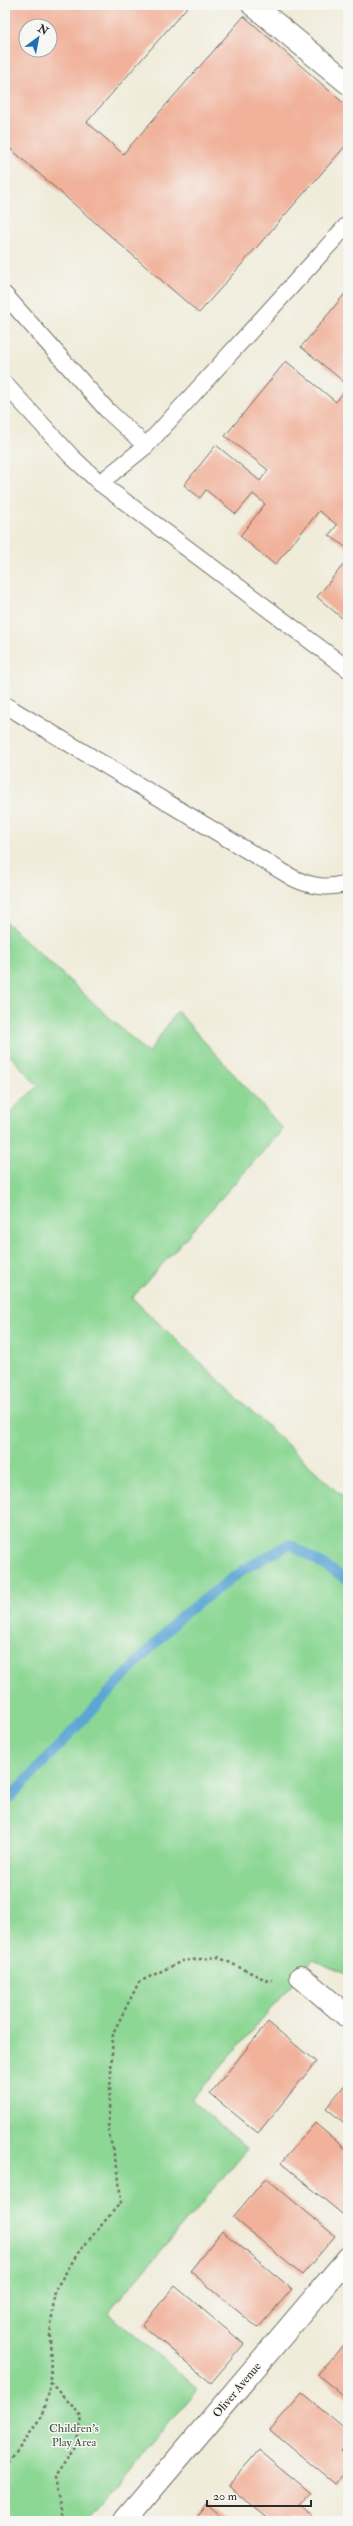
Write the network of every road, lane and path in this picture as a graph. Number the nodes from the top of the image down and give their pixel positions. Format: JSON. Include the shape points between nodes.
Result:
{"nodes":[{"id":1,"x":253,"y":5,"type":"edge"},
{"id":2,"x":348,"y":83,"type":"edge"},
{"id":3,"x":348,"y":224,"type":"edge"},
{"id":4,"x":5,"y":294,"type":"edge"},
{"id":5,"x":5,"y":384,"type":"edge"},
{"id":6,"x":146,"y":446,"type":"junction"},
{"id":7,"x":100,"y":483,"type":"junction"},
{"id":8,"x":348,"y":669,"type":"edge"},
{"id":9,"x":5,"y":705,"type":"edge"},
{"id":10,"x":348,"y":883,"type":"edge"},
{"id":11,"x":301,"y":1977,"type":"joint"},
{"id":12,"x":348,"y":2016,"type":"edge"},
{"id":13,"x":348,"y":2258,"type":"edge"},
{"id":14,"x":51,"y":2382,"type":"junction"},
{"id":15,"x":5,"y":2468,"type":"edge"},
{"id":16,"x":64,"y":2521,"type":"edge"},
{"id":17,"x":125,"y":2521,"type":"edge"}],
"edges":[{"from":1,"to":2,"type":"street"},
{"from":3,"to":6,"type":"lane"},
{"from":4,"to":6,"type":"lane","via":[[108,411]]},
{"from":5,"to":7,"type":"lane","via":[[71,456]]},
{"from":6,"to":7,"type":"lane"},
{"from":7,"to":8,"type":"lane"},
{"from":9,"to":10,"type":"lane","via":[[292,878],[319,887]]},
{"from":11,"to":12,"type":"street"},
{"from":11,"to":14,"type":"path","via":[[268,1981],[218,1957],[182,1961],[139,1982],[114,2033],[108,2130],[118,2171],[121,2202],[78,2253],[55,2290],[50,2335]]},
{"from":13,"to":17,"type":"street","name":"Oliver Avenue"},
{"from":14,"to":15,"type":"path","via":[[41,2418]]},
{"from":14,"to":16,"type":"path","via":[[82,2417],[76,2446],[54,2478]]}]}
